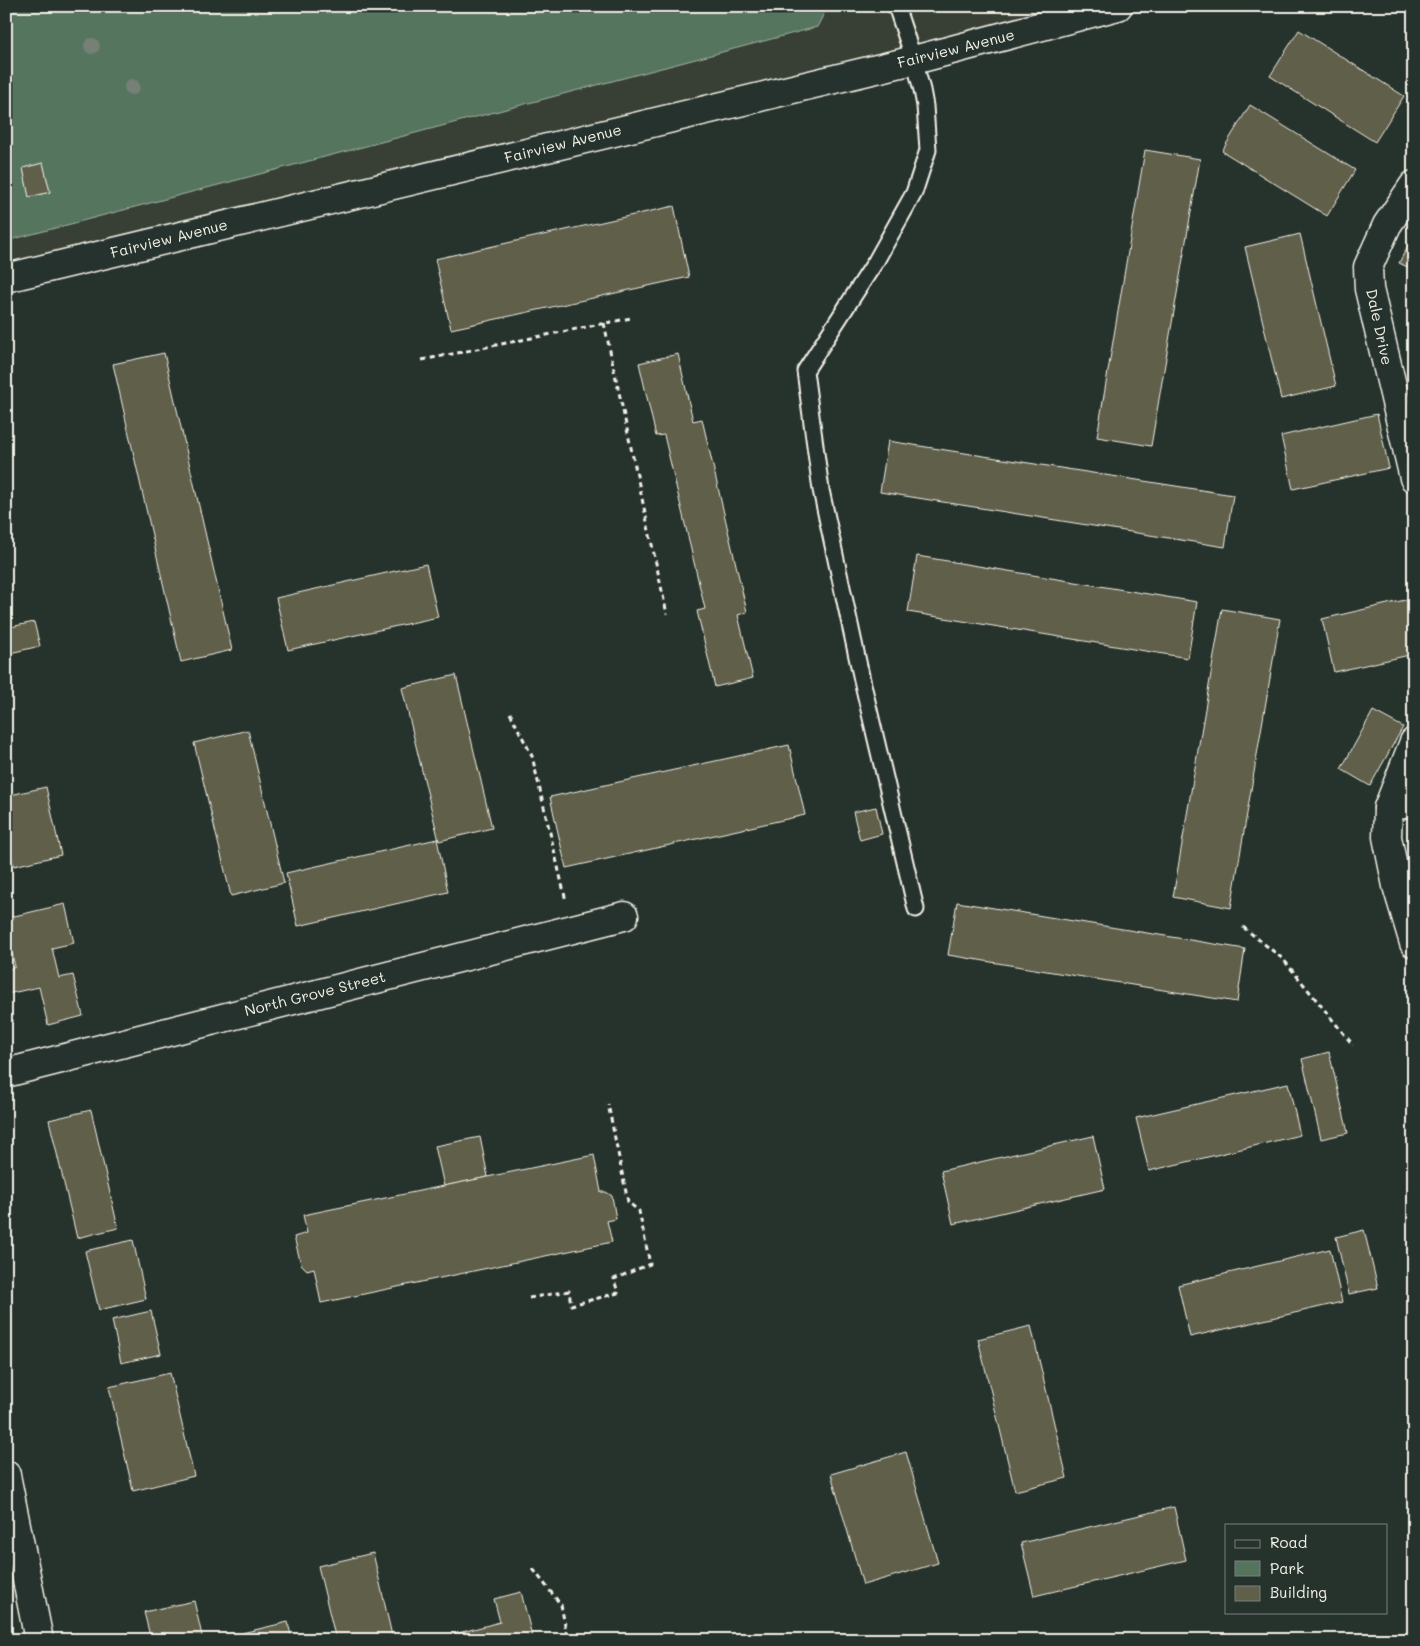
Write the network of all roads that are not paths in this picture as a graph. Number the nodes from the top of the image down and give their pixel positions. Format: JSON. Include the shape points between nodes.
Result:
{"nodes":[{"id":1,"x":896,"y":6,"type":"edge"},
{"id":2,"x":1118,"y":6,"type":"edge"},
{"id":3,"x":914,"y":60,"type":"junction"},
{"id":4,"x":1414,"y":185,"type":"edge"},
{"id":5,"x":6,"y":278,"type":"edge"},
{"id":6,"x":1414,"y":478,"type":"edge"},
{"id":7,"x":1414,"y":742,"type":"edge"},
{"id":8,"x":1414,"y":801,"type":"edge"},
{"id":9,"x":1388,"y":808,"type":"junction"},
{"id":10,"x":916,"y":909,"type":"dead end"},
{"id":11,"x":624,"y":916,"type":"dead end"},
{"id":12,"x":1414,"y":943,"type":"edge"},
{"id":13,"x":6,"y":1073,"type":"edge"},
{"id":14,"x":6,"y":1475,"type":"edge"},
{"id":15,"x":40,"y":1640,"type":"edge"}],
"edges":[{"from":1,"to":3,"type":"lane"},
{"from":2,"to":3,"type":"street","name":"Fairview Avenue"},
{"from":3,"to":5,"type":"street","name":"Fairview Avenue"},
{"from":3,"to":10,"type":"lane","via":[[925,106],[928,150],[914,193],[876,261],[805,371],[821,490]]},
{"from":4,"to":6,"type":"street","name":"Dale Drive","via":[[1387,226],[1368,267],[1369,289]]},
{"from":7,"to":9,"type":"street"},
{"from":8,"to":9,"type":"street"},
{"from":9,"to":12,"type":"street","via":[[1387,837]]},
{"from":11,"to":13,"type":"street","name":"North Grove Street"},
{"from":14,"to":15,"type":"street"}]}
